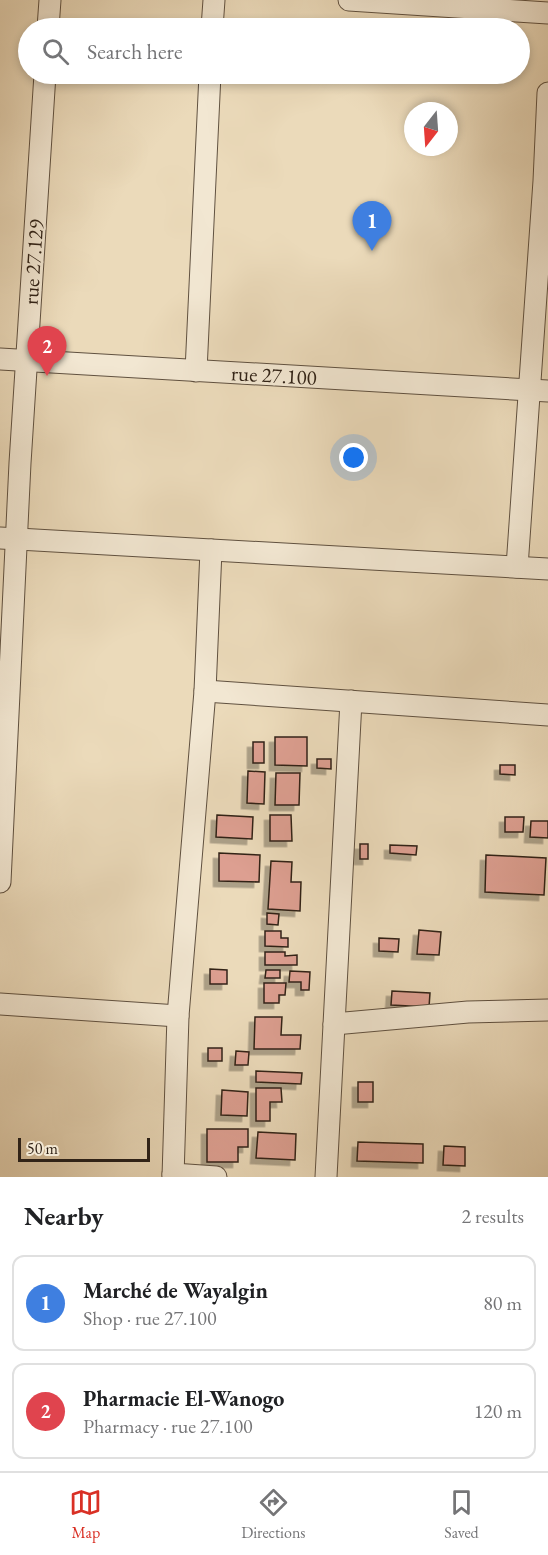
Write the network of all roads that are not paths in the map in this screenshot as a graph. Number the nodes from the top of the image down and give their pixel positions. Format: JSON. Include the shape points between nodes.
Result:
{"nodes":[{"id":1,"x":50,"y":0,"type":"edge"},
{"id":2,"x":214,"y":0,"type":"edge"},
{"id":3,"x":349,"y":0,"type":"edge"},
{"id":4,"x":378,"y":1,"type":"edge"},
{"id":5,"x":548,"y":13,"type":"edge"},
{"id":6,"x":49,"y":18,"type":"edge"},
{"id":7,"x":213,"y":18,"type":"edge"},
{"id":8,"x":44,"y":84,"type":"edge"},
{"id":9,"x":210,"y":84,"type":"edge"},
{"id":10,"x":548,"y":93,"type":"edge"},
{"id":11,"x":546,"y":181,"type":"edge"},
{"id":12,"x":0,"y":359,"type":"edge"},
{"id":13,"x":27,"y":360,"type":"junction"},
{"id":14,"x":196,"y":371,"type":"junction"},
{"id":15,"x":539,"y":390,"type":"edge"},
{"id":16,"x":8,"y":538,"type":"edge"},
{"id":17,"x":212,"y":550,"type":"junction"},
{"id":18,"x":517,"y":567,"type":"junction"},
{"id":19,"x":548,"y":569,"type":"edge"},
{"id":20,"x":205,"y":691,"type":"junction"},
{"id":21,"x":351,"y":701,"type":"junction"},
{"id":22,"x":548,"y":715,"type":"edge"},
{"id":23,"x":0,"y":882,"type":"edge"},
{"id":24,"x":0,"y":1004,"type":"edge"},
{"id":25,"x":548,"y":1010,"type":"edge"},
{"id":26,"x":178,"y":1016,"type":"junction"},
{"id":27,"x":334,"y":1024,"type":"junction"},
{"id":28,"x":173,"y":1176,"type":"edge"},
{"id":29,"x":216,"y":1177,"type":"edge"},
{"id":30,"x":326,"y":1177,"type":"edge"}],
"edges":[{"from":1,"to":6,"type":"street"},
{"from":2,"to":7,"type":"street"},
{"from":3,"to":4,"type":"street"},
{"from":4,"to":5,"type":"street"},
{"from":8,"to":13,"type":"street","name":"rue 27.129"},
{"from":9,"to":14,"type":"street"},
{"from":10,"to":11,"type":"street"},
{"from":11,"to":15,"type":"street"},
{"from":12,"to":13,"type":"street","name":"rue 27.100"},
{"from":13,"to":14,"type":"street","name":"rue 27.100"},
{"from":13,"to":16,"type":"street","name":"rue 27.129"},
{"from":14,"to":15,"type":"street","name":"rue 27.100"},
{"from":15,"to":18,"type":"street"},
{"from":16,"to":17,"type":"street"},
{"from":16,"to":23,"type":"street","name":"rue 27.129"},
{"from":17,"to":18,"type":"street"},
{"from":17,"to":20,"type":"street"},
{"from":18,"to":19,"type":"street"},
{"from":20,"to":21,"type":"street"},
{"from":20,"to":26,"type":"street"},
{"from":21,"to":22,"type":"street"},
{"from":21,"to":27,"type":"street"},
{"from":24,"to":26,"type":"street"},
{"from":25,"to":27,"type":"street","via":[[468,1012]]},
{"from":26,"to":28,"type":"street"},
{"from":27,"to":30,"type":"street"},
{"from":28,"to":29,"type":"street"}]}
